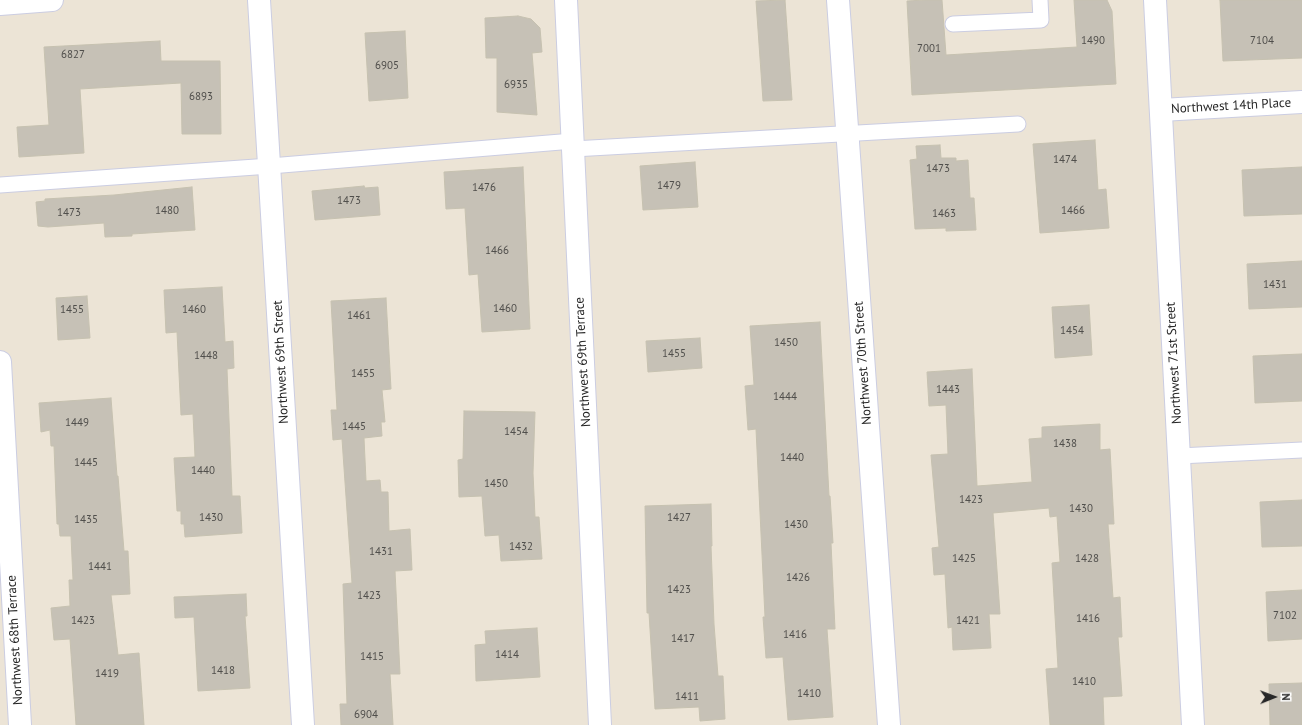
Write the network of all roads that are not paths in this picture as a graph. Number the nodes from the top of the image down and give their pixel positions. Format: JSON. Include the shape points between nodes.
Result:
{"nodes":[{"id":1,"x":52,"y":0,"type":"edge"},
{"id":2,"x":259,"y":0,"type":"edge"},
{"id":3,"x":566,"y":0,"type":"edge"},
{"id":4,"x":838,"y":0,"type":"edge"},
{"id":5,"x":1040,"y":0,"type":"edge"},
{"id":6,"x":1155,"y":0,"type":"edge"},
{"id":7,"x":0,"y":4,"type":"edge"},
{"id":8,"x":953,"y":24,"type":"dead end"},
{"id":9,"x":1302,"y":102,"type":"edge"},
{"id":10,"x":1161,"y":110,"type":"junction"},
{"id":11,"x":1018,"y":124,"type":"dead end"},
{"id":12,"x":847,"y":134,"type":"junction"},
{"id":13,"x":573,"y":145,"type":"junction"},
{"id":14,"x":270,"y":166,"type":"junction"},
{"id":15,"x":0,"y":185,"type":"edge"},
{"id":16,"x":0,"y":362,"type":"edge"},
{"id":17,"x":1302,"y":450,"type":"edge"},
{"id":18,"x":1179,"y":456,"type":"junction"},
{"id":19,"x":20,"y":725,"type":"edge"},
{"id":20,"x":303,"y":725,"type":"edge"},
{"id":21,"x":600,"y":725,"type":"edge"},
{"id":22,"x":889,"y":725,"type":"edge"},
{"id":23,"x":1193,"y":725,"type":"edge"}],
"edges":[{"from":1,"to":7,"type":"street"},
{"from":2,"to":14,"type":"street","name":"Northwest 69th Street"},
{"from":3,"to":13,"type":"street","name":"Northwest 69th Terrace"},
{"from":4,"to":12,"type":"street","name":"Northwest 70th Street"},
{"from":5,"to":8,"type":"lane","via":[[1041,20]]},
{"from":6,"to":10,"type":"street","name":"Northwest 71st Street"},
{"from":9,"to":10,"type":"street","name":"Northwest 14th Place"},
{"from":10,"to":18,"type":"street","name":"Northwest 71st Street"},
{"from":11,"to":12,"type":"lane"},
{"from":12,"to":13,"type":"lane"},
{"from":12,"to":22,"type":"street","name":"Northwest 70th Street"},
{"from":13,"to":14,"type":"lane"},
{"from":13,"to":21,"type":"street","name":"Northwest 69th Terrace"},
{"from":14,"to":15,"type":"lane"},
{"from":14,"to":20,"type":"street","name":"Northwest 69th Street"},
{"from":16,"to":19,"type":"street","name":"Northwest 68th Terrace"},
{"from":17,"to":18,"type":"lane"},
{"from":18,"to":23,"type":"street","name":"Northwest 71st Street"}]}
